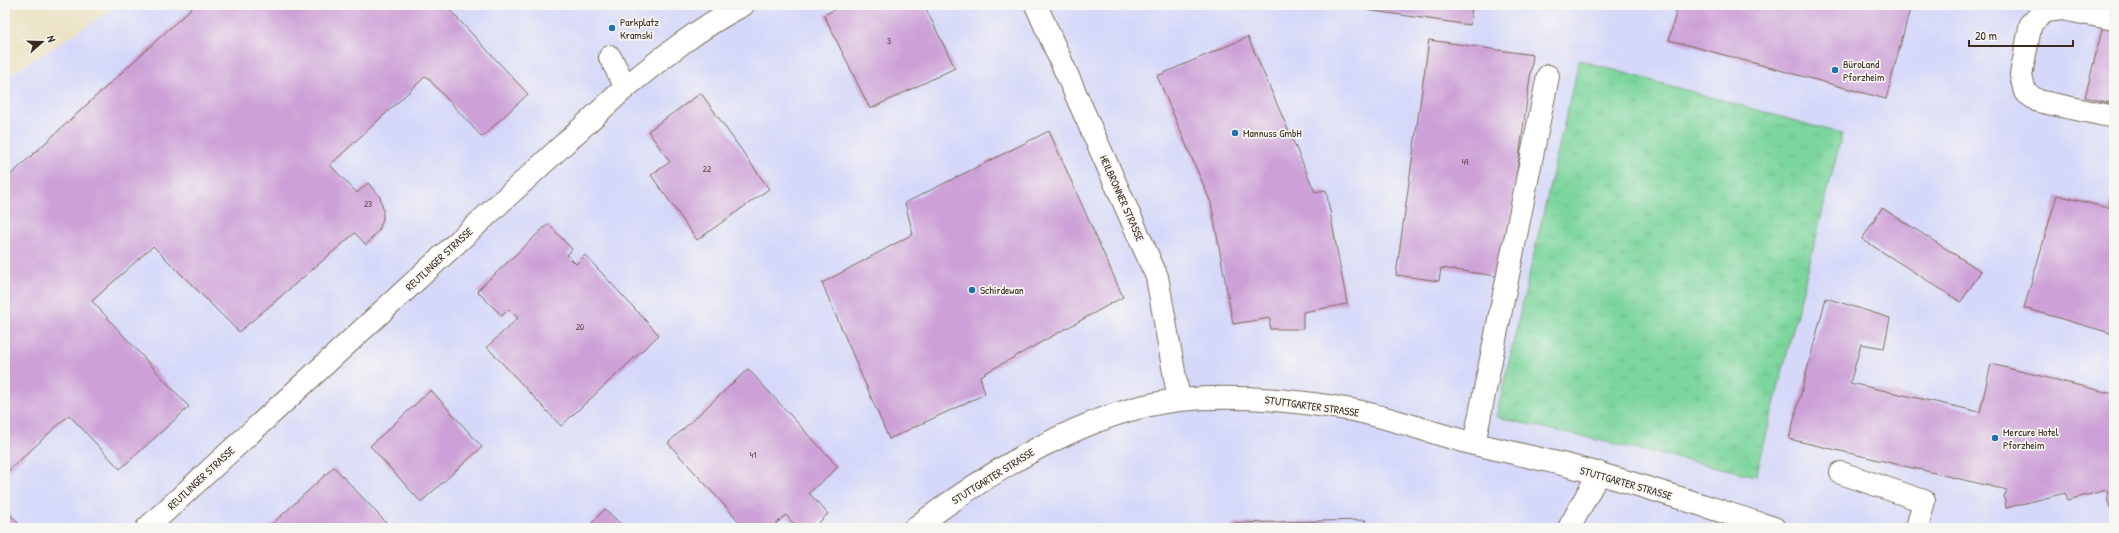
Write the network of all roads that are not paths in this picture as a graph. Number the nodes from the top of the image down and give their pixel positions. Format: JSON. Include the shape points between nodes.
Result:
{"nodes":[{"id":1,"x":743,"y":5,"type":"edge"},
{"id":2,"x":1036,"y":5,"type":"edge"},
{"id":3,"x":2114,"y":19,"type":"edge"},
{"id":4,"x":610,"y":57,"type":"dead end"},
{"id":5,"x":1548,"y":76,"type":"dead end"},
{"id":6,"x":626,"y":87,"type":"junction"},
{"id":7,"x":2114,"y":117,"type":"edge"},
{"id":8,"x":1179,"y":400,"type":"junction"},
{"id":9,"x":1474,"y":444,"type":"junction"},
{"id":10,"x":1599,"y":473,"type":"junction"},
{"id":11,"x":1841,"y":473,"type":"dead end"},
{"id":12,"x":147,"y":528,"type":"edge"},
{"id":13,"x":915,"y":528,"type":"edge"},
{"id":14,"x":1569,"y":528,"type":"edge"},
{"id":15,"x":1774,"y":528,"type":"edge"},
{"id":16,"x":1918,"y":528,"type":"edge"}],
"edges":[{"from":1,"to":6,"type":"street","name":"REUTLINGER STRASSE","via":[[719,17]]},
{"from":2,"to":8,"type":"street","name":"HEILBRONNER STRASSE","via":[[1157,277]]},
{"from":3,"to":7,"type":"street","via":[[2062,9],[2046,11],[2032,23],[2021,75],[2025,92],[2038,101]]},
{"from":4,"to":6,"type":"street"},
{"from":5,"to":9,"type":"street"},
{"from":6,"to":12,"type":"street","name":"REUTLINGER STRASSE"},
{"from":8,"to":9,"type":"street","name":"STUTTGARTER STRASSE","via":[[1234,397],[1290,401],[1354,411]]},
{"from":8,"to":13,"type":"street","name":"STUTTGARTER STRASSE","via":[[1136,408],[1044,445],[995,472]]},
{"from":9,"to":10,"type":"street","name":"STUTTGARTER STRASSE"},
{"from":10,"to":14,"type":"street"},
{"from":10,"to":15,"type":"street","name":"STUTTGARTER STRASSE"},
{"from":11,"to":16,"type":"street","via":[[1924,501]]}]}
